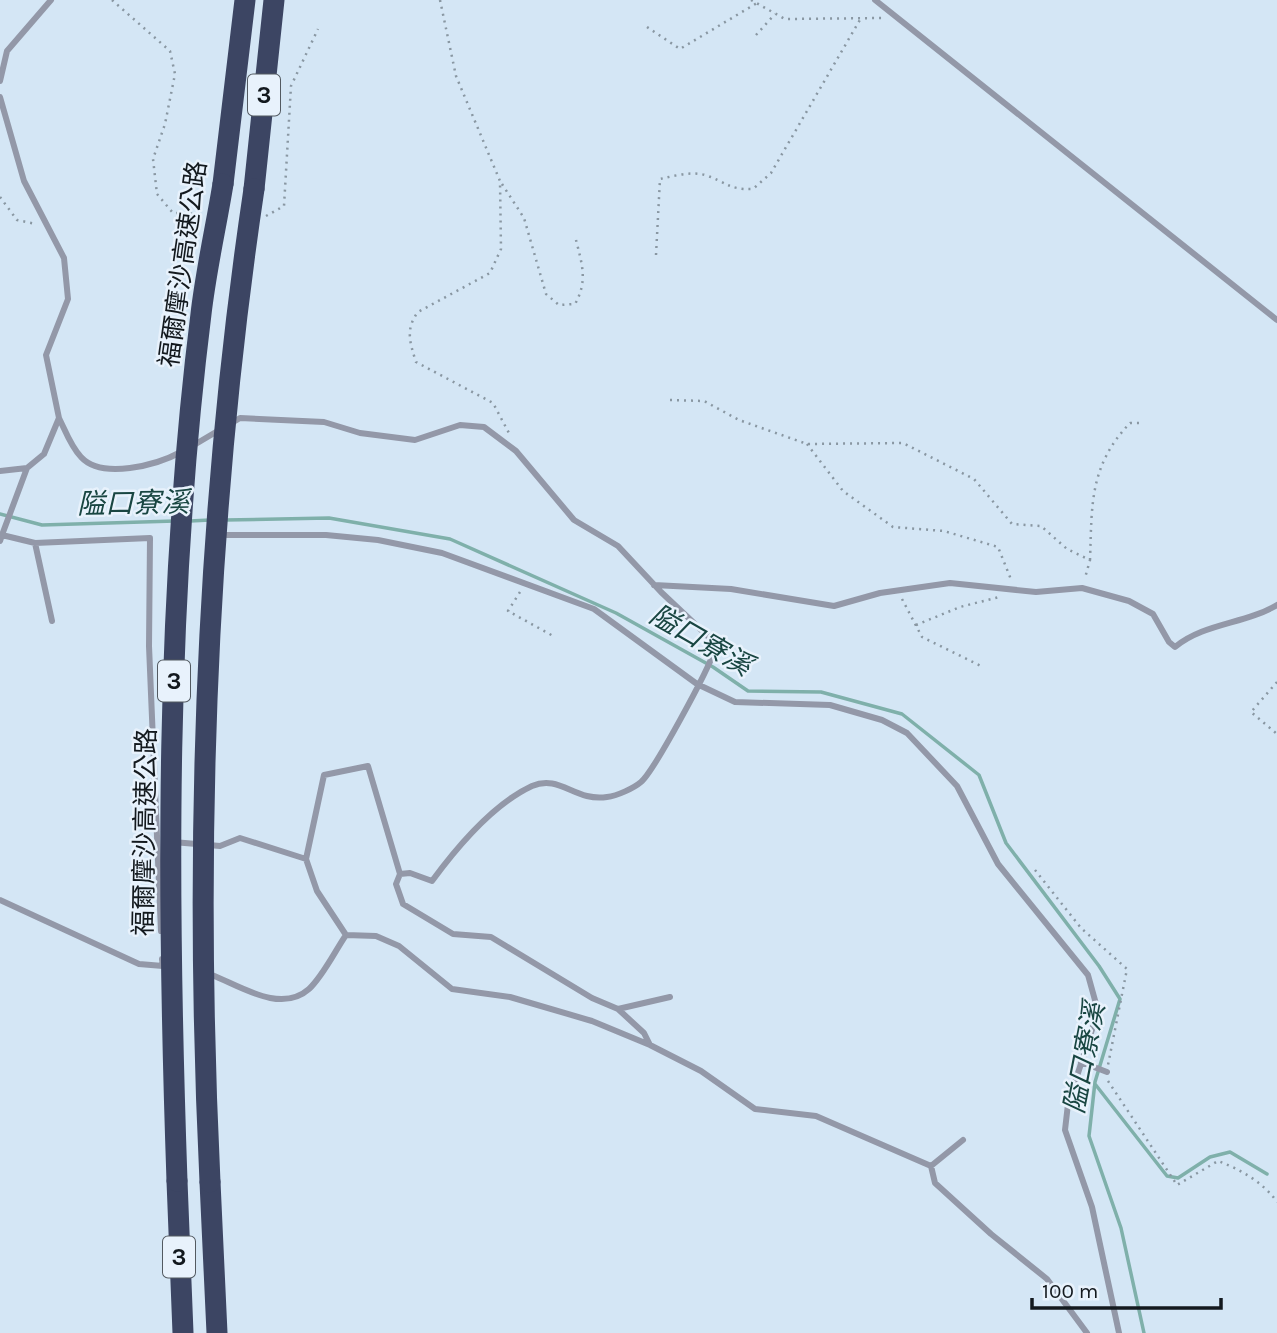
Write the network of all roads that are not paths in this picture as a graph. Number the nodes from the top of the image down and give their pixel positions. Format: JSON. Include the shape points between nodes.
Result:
{"nodes":[{"id":1,"x":51,"y":0,"type":"edge"},
{"id":2,"x":244,"y":0,"type":"edge"},
{"id":3,"x":274,"y":0,"type":"edge"},
{"id":4,"x":875,"y":0,"type":"edge"},
{"id":5,"x":0,"y":81,"type":"edge"},
{"id":6,"x":0,"y":97,"type":"edge"},
{"id":7,"x":1277,"y":320,"type":"edge"},
{"id":8,"x":59,"y":418,"type":"junction"},
{"id":9,"x":27,"y":468,"type":"junction"},
{"id":10,"x":0,"y":471,"type":"edge"},
{"id":11,"x":227,"y":535,"type":"dead end"},
{"id":12,"x":1,"y":538,"type":"edge"},
{"id":13,"x":34,"y":543,"type":"junction"},
{"id":14,"x":654,"y":585,"type":"junction"},
{"id":15,"x":1277,"y":605,"type":"edge"},
{"id":16,"x":52,"y":621,"type":"dead end"},
{"id":17,"x":697,"y":684,"type":"junction"},
{"id":18,"x":157,"y":841,"type":"junction"},
{"id":19,"x":306,"y":859,"type":"junction"},
{"id":20,"x":400,"y":874,"type":"junction"},
{"id":21,"x":0,"y":900,"type":"edge"},
{"id":22,"x":346,"y":935,"type":"junction"},
{"id":23,"x":161,"y":938,"type":"dead end"},
{"id":24,"x":162,"y":952,"type":"dead end"},
{"id":25,"x":212,"y":975,"type":"dead end"},
{"id":26,"x":670,"y":997,"type":"dead end"},
{"id":27,"x":618,"y":1009,"type":"junction"},
{"id":28,"x":650,"y":1045,"type":"junction"},
{"id":29,"x":1081,"y":1062,"type":"junction"},
{"id":30,"x":1106,"y":1072,"type":"road end"},
{"id":31,"x":963,"y":1140,"type":"dead end"},
{"id":32,"x":931,"y":1166,"type":"junction"},
{"id":33,"x":183,"y":1333,"type":"edge"},
{"id":34,"x":217,"y":1333,"type":"edge"},
{"id":35,"x":1087,"y":1333,"type":"edge"},
{"id":36,"x":1119,"y":1333,"type":"edge"}],
"edges":[{"from":1,"to":5,"type":"lane","via":[[7,51]]},
{"from":2,"to":33,"type":"highway","name":"福爾摩沙高速公路","number":"3","bridge":true,"via":[[223,184],[201,313],[174,665],[171,1025]]},
{"from":3,"to":34,"type":"highway","number":"3","bridge":true,"via":[[254,190],[236,306],[212,585],[202,1024]]},
{"from":4,"to":7,"type":"lane"},
{"from":6,"to":8,"type":"lane","via":[[24,181],[64,258],[68,299],[46,355]]},
{"from":8,"to":9,"type":"lane","via":[[44,454]]},
{"from":8,"to":14,"type":"lane","via":[[79,456],[92,466],[136,469],[174,456],[240,418],[324,422],[360,433],[415,440],[460,425],[484,427],[516,451],[573,520],[618,546]]},
{"from":9,"to":10,"type":"lane"},
{"from":9,"to":12,"type":"lane"},
{"from":11,"to":17,"type":"lane","via":[[326,535],[442,552],[594,609]]},
{"from":12,"to":13,"type":"lane"},
{"from":13,"to":16,"type":"lane"},
{"from":13,"to":18,"type":"lane","via":[[150,538]]},
{"from":14,"to":15,"type":"lane","via":[[732,589],[834,606],[950,583],[1010,590],[1082,588],[1129,601],[1153,614],[1175,647],[1189,635]]},
{"from":14,"to":17,"type":"lane","via":[[713,641]]},
{"from":17,"to":20,"type":"lane","via":[[642,782],[612,797],[589,799],[549,782],[531,787],[481,823],[432,880]]},
{"from":17,"to":29,"type":"lane","via":[[735,702],[830,705],[882,720],[907,733],[957,786],[998,864],[1088,975],[1098,1011]]},
{"from":18,"to":19,"type":"lane","via":[[220,846],[240,838]]},
{"from":18,"to":23,"type":"lane"},
{"from":19,"to":20,"type":"lane","via":[[324,775],[368,766]]},
{"from":19,"to":22,"type":"lane","via":[[317,891]]},
{"from":20,"to":27,"type":"lane","via":[[396,884],[403,904],[453,934],[491,937]]},
{"from":21,"to":24,"type":"lane","via":[[139,964],[163,966]]},
{"from":22,"to":25,"type":"lane","via":[[309,989],[291,998],[268,998]]},
{"from":22,"to":28,"type":"lane","via":[[376,936],[399,946],[452,989],[533,1002]]},
{"from":26,"to":27,"type":"lane"},
{"from":27,"to":28,"type":"lane"},
{"from":28,"to":32,"type":"lane","via":[[701,1071],[755,1109],[816,1116]]},
{"from":29,"to":30,"type":"lane"},
{"from":29,"to":36,"type":"lane","via":[[1065,1130],[1092,1207]]},
{"from":31,"to":32,"type":"lane"},
{"from":32,"to":35,"type":"lane","via":[[935,1183],[1047,1279]]}]}
